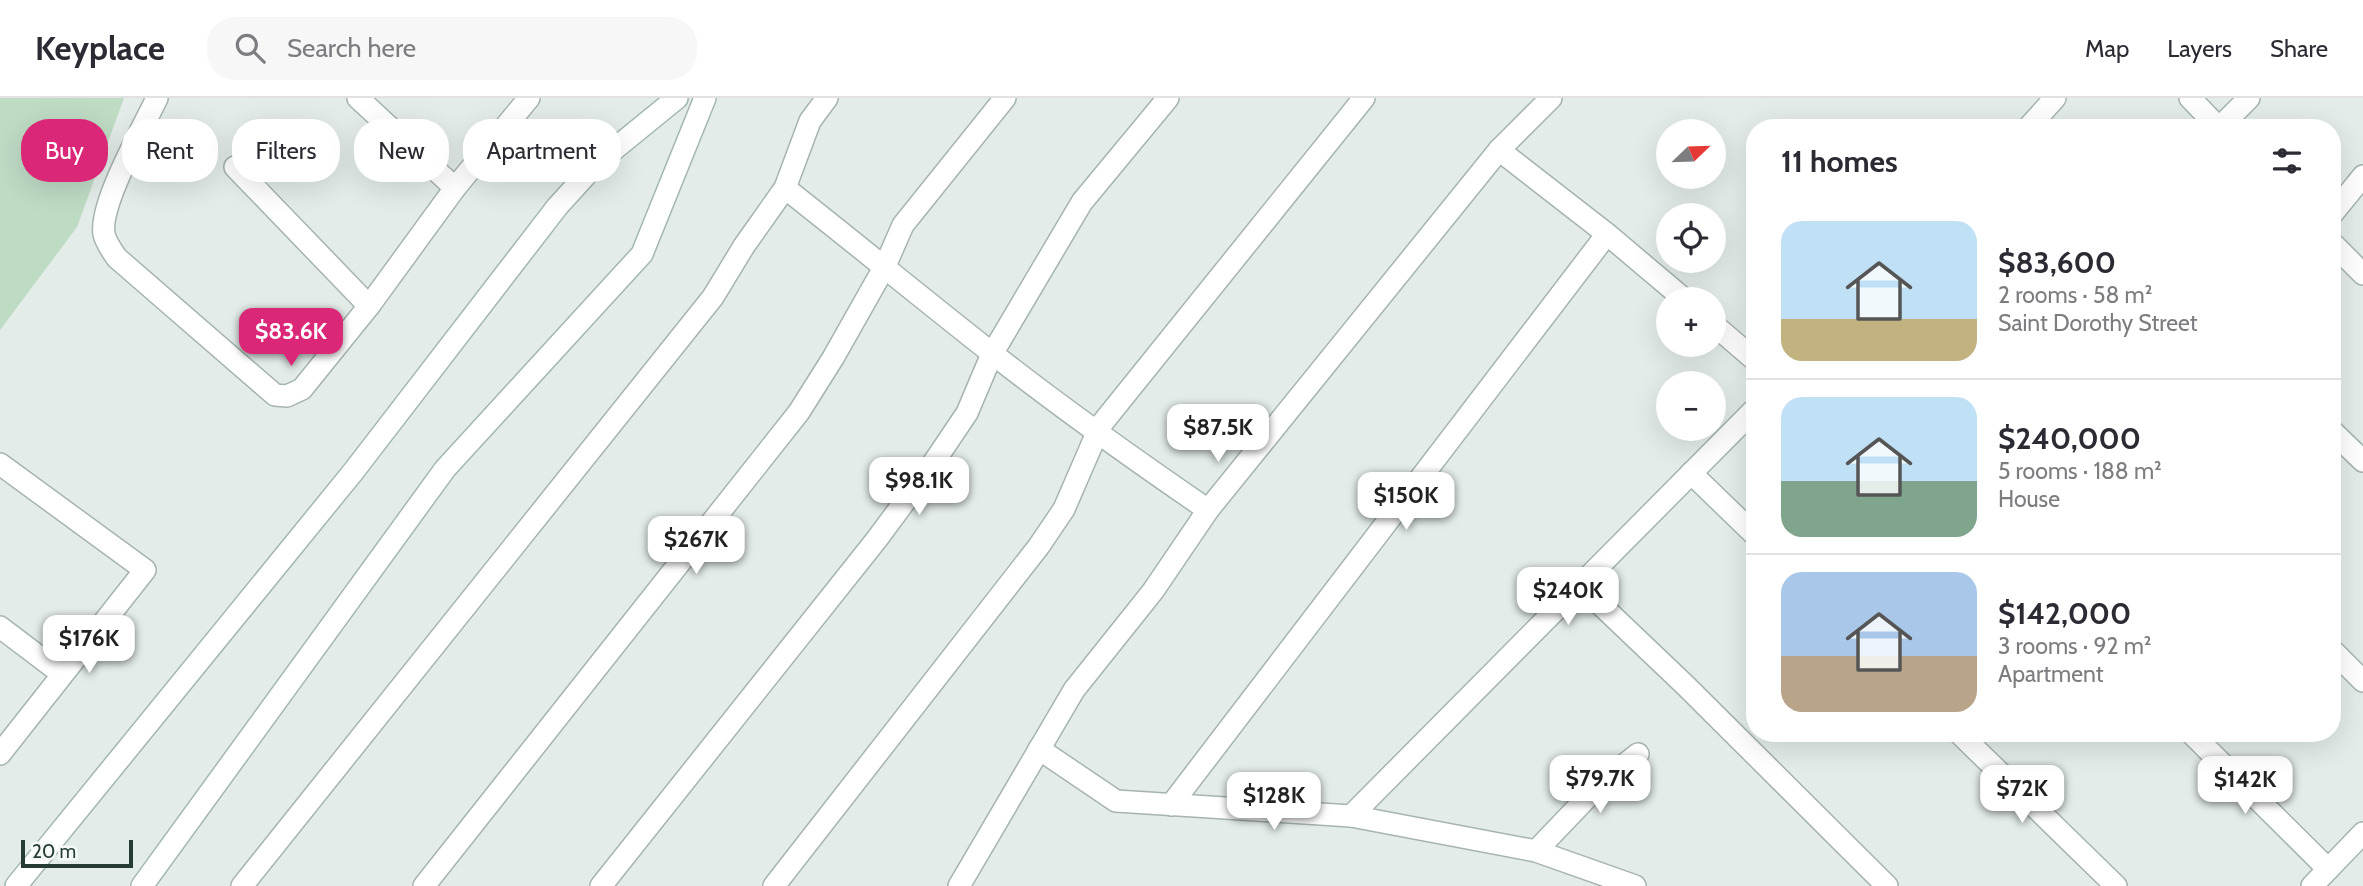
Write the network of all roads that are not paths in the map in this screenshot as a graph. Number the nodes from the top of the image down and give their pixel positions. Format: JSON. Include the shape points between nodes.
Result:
{"nodes":[{"id":1,"x":157,"y":98,"type":"edge"},
{"id":2,"x":358,"y":98,"type":"edge"},
{"id":3,"x":529,"y":98,"type":"edge"},
{"id":4,"x":677,"y":98,"type":"edge"},
{"id":5,"x":705,"y":98,"type":"edge"},
{"id":6,"x":827,"y":98,"type":"edge"},
{"id":7,"x":1005,"y":98,"type":"edge"},
{"id":8,"x":1168,"y":98,"type":"edge"},
{"id":9,"x":1364,"y":98,"type":"edge"},
{"id":10,"x":1552,"y":98,"type":"edge"},
{"id":11,"x":2055,"y":98,"type":"edge"},
{"id":12,"x":2190,"y":98,"type":"edge"},
{"id":13,"x":2249,"y":98,"type":"edge"},
{"id":14,"x":2036,"y":119,"type":"edge"},
{"id":15,"x":2210,"y":119,"type":"edge"},
{"id":16,"x":2228,"y":119,"type":"edge"},
{"id":17,"x":1499,"y":150,"type":"junction"},
{"id":18,"x":2363,"y":176,"type":"edge"},
{"id":19,"x":249,"y":182,"type":"edge"},
{"id":20,"x":455,"y":188,"type":"junction"},
{"id":21,"x":785,"y":188,"type":"junction"},
{"id":22,"x":2341,"y":203,"type":"edge"},
{"id":23,"x":1607,"y":234,"type":"junction"},
{"id":24,"x":2341,"y":252,"type":"edge"},
{"id":25,"x":885,"y":266,"type":"junction"},
{"id":26,"x":2363,"y":274,"type":"edge"},
{"id":27,"x":1670,"y":287,"type":"edge"},
{"id":28,"x":369,"y":306,"type":"junction"},
{"id":29,"x":1726,"y":335,"type":"edge"},
{"id":30,"x":1746,"y":352,"type":"edge"},
{"id":31,"x":992,"y":354,"type":"junction"},
{"id":32,"x":1746,"y":418,"type":"edge"},
{"id":33,"x":1097,"y":433,"type":"junction"},
{"id":34,"x":2341,"y":440,"type":"edge"},
{"id":35,"x":2363,"y":461,"type":"edge"},
{"id":36,"x":0,"y":464,"type":"edge"},
{"id":37,"x":1691,"y":473,"type":"junction"},
{"id":38,"x":1208,"y":510,"type":"junction"},
{"id":39,"x":1746,"y":526,"type":"edge"},
{"id":40,"x":1580,"y":585,"type":"junction"},
{"id":41,"x":0,"y":627,"type":"edge"},
{"id":42,"x":2341,"y":659,"type":"edge"},
{"id":43,"x":62,"y":674,"type":"junction"},
{"id":44,"x":2363,"y":681,"type":"edge"},
{"id":45,"x":1968,"y":742,"type":"edge"},
{"id":46,"x":2200,"y":742,"type":"edge"},
{"id":47,"x":1040,"y":750,"type":"junction"},
{"id":48,"x":0,"y":754,"type":"edge"},
{"id":49,"x":1639,"y":754,"type":"dead end"},
{"id":50,"x":1171,"y":805,"type":"junction"},
{"id":51,"x":1351,"y":816,"type":"junction"},
{"id":52,"x":2363,"y":834,"type":"edge"},
{"id":53,"x":1536,"y":851,"type":"junction"},
{"id":54,"x":2328,"y":869,"type":"junction"},
{"id":55,"x":16,"y":886,"type":"edge"},
{"id":56,"x":142,"y":886,"type":"edge"},
{"id":57,"x":242,"y":886,"type":"edge"},
{"id":58,"x":424,"y":886,"type":"edge"},
{"id":59,"x":601,"y":886,"type":"edge"},
{"id":60,"x":774,"y":886,"type":"edge"},
{"id":61,"x":958,"y":886,"type":"edge"},
{"id":62,"x":1635,"y":886,"type":"edge"},
{"id":63,"x":1887,"y":886,"type":"edge"},
{"id":64,"x":2116,"y":886,"type":"edge"},
{"id":65,"x":2312,"y":886,"type":"edge"}],
"edges":[{"from":1,"to":28,"type":"street","via":[[108,202],[104,234],[117,258],[275,396],[302,389]]},
{"from":2,"to":20,"type":"street"},
{"from":3,"to":20,"type":"street"},
{"from":4,"to":55,"type":"street","via":[[596,164],[557,207],[353,472]]},
{"from":5,"to":56,"type":"street","via":[[642,254],[445,470]]},
{"from":6,"to":21,"type":"street","via":[[810,121]]},
{"from":7,"to":25,"type":"street","via":[[903,225]]},
{"from":8,"to":31,"type":"street","via":[[1083,202]]},
{"from":9,"to":33,"type":"street"},
{"from":10,"to":17,"type":"street"},
{"from":11,"to":14,"type":"street"},
{"from":12,"to":15,"type":"street"},
{"from":13,"to":16,"type":"street"},
{"from":17,"to":23,"type":"street"},
{"from":17,"to":38,"type":"street"},
{"from":18,"to":22,"type":"street"},
{"from":19,"to":28,"type":"street"},
{"from":20,"to":28,"type":"street"},
{"from":21,"to":25,"type":"street"},
{"from":21,"to":57,"type":"street","via":[[713,297]]},
{"from":23,"to":27,"type":"street"},
{"from":23,"to":50,"type":"street"},
{"from":24,"to":26,"type":"street"},
{"from":25,"to":31,"type":"street"},
{"from":25,"to":58,"type":"street","via":[[799,412]]},
{"from":29,"to":30,"type":"street"},
{"from":31,"to":33,"type":"street"},
{"from":31,"to":59,"type":"street","via":[[967,413],[934,462]]},
{"from":32,"to":37,"type":"street"},
{"from":33,"to":38,"type":"street"},
{"from":33,"to":60,"type":"street","via":[[1064,509],[1039,546]]},
{"from":34,"to":35,"type":"street"},
{"from":36,"to":43,"type":"street","via":[[145,570]]},
{"from":37,"to":39,"type":"street"},
{"from":37,"to":40,"type":"street"},
{"from":38,"to":47,"type":"street","via":[[1153,591],[1074,690]]},
{"from":40,"to":51,"type":"street"},
{"from":40,"to":63,"type":"street"},
{"from":41,"to":43,"type":"street"},
{"from":42,"to":44,"type":"street"},
{"from":43,"to":48,"type":"street"},
{"from":45,"to":64,"type":"street"},
{"from":46,"to":54,"type":"street"},
{"from":47,"to":50,"type":"street","via":[[1116,801]]},
{"from":47,"to":61,"type":"street"},
{"from":49,"to":53,"type":"street","via":[[1599,785]]},
{"from":50,"to":51,"type":"street"},
{"from":51,"to":53,"type":"street"},
{"from":52,"to":54,"type":"street"},
{"from":53,"to":62,"type":"street"},
{"from":54,"to":65,"type":"street"}]}
